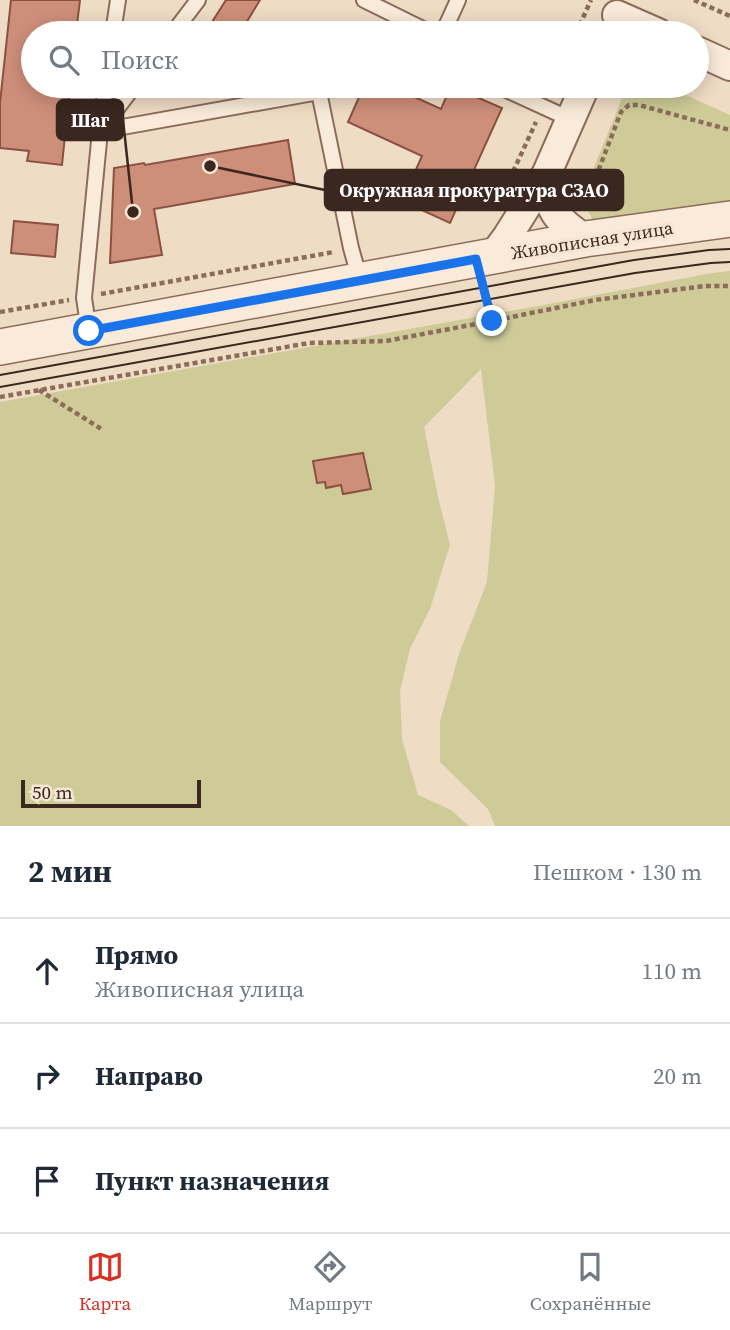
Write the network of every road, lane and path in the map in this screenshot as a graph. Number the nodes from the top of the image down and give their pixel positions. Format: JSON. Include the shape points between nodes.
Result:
{"nodes":[{"id":1,"x":118,"y":0,"type":"edge"},
{"id":2,"x":198,"y":0,"type":"edge"},
{"id":3,"x":364,"y":0,"type":"edge"},
{"id":4,"x":458,"y":0,"type":"edge"},
{"id":5,"x":591,"y":0,"type":"edge"},
{"id":6,"x":694,"y":0,"type":"edge"},
{"id":7,"x":730,"y":16,"type":"edge"},
{"id":8,"x":115,"y":21,"type":"edge"},
{"id":9,"x":182,"y":21,"type":"edge"},
{"id":10,"x":407,"y":21,"type":"edge"},
{"id":11,"x":448,"y":21,"type":"edge"},
{"id":12,"x":581,"y":21,"type":"edge"},
{"id":13,"x":709,"y":56,"type":"edge"},
{"id":14,"x":730,"y":66,"type":"edge"},
{"id":15,"x":104,"y":98,"type":"edge"},
{"id":16,"x":125,"y":98,"type":"edge"},
{"id":17,"x":285,"y":98,"type":"edge"},
{"id":18,"x":320,"y":98,"type":"edge"},
{"id":19,"x":523,"y":98,"type":"edge"},
{"id":20,"x":580,"y":98,"type":"edge"},
{"id":21,"x":542,"y":107,"type":"junction"},
{"id":22,"x":570,"y":119,"type":"junction"},
{"id":23,"x":730,"y":130,"type":"edge"},
{"id":24,"x":100,"y":131,"type":"junction"},
{"id":25,"x":546,"y":175,"type":"junction"},
{"id":26,"x":503,"y":192,"type":"dead end"},
{"id":27,"x":581,"y":197,"type":"dead end"},
{"id":28,"x":730,"y":219,"type":"edge"},
{"id":29,"x":585,"y":239,"type":"junction"},
{"id":30,"x":484,"y":258,"type":"junction"},
{"id":31,"x":356,"y":264,"type":"junction"},
{"id":32,"x":730,"y":286,"type":"edge"},
{"id":33,"x":0,"y":312,"type":"edge"},
{"id":34,"x":86,"y":314,"type":"junction"},
{"id":35,"x":492,"y":321,"type":"junction"},
{"id":36,"x":0,"y":347,"type":"edge"},
{"id":37,"x":39,"y":390,"type":"junction"},
{"id":38,"x":0,"y":397,"type":"edge"},
{"id":39,"x":103,"y":430,"type":"dead end"}],
"edges":[{"from":1,"to":8,"type":"lane"},
{"from":2,"to":9,"type":"lane"},
{"from":3,"to":10,"type":"lane"},
{"from":4,"to":11,"type":"lane"},
{"from":5,"to":12,"type":"path"},
{"from":6,"to":7,"type":"path"},
{"from":13,"to":14,"type":"street"},
{"from":15,"to":24,"type":"lane"},
{"from":16,"to":24,"type":"lane"},
{"from":17,"to":24,"type":"lane"},
{"from":18,"to":31,"type":"lane"},
{"from":19,"to":21,"type":"lane"},
{"from":20,"to":22,"type":"street"},
{"from":21,"to":22,"type":"lane"},
{"from":21,"to":26,"type":"path"},
{"from":22,"to":25,"type":"street"},
{"from":23,"to":27,"type":"path","via":[[629,105],[621,112],[590,192]]},
{"from":24,"to":34,"type":"lane"},
{"from":25,"to":29,"type":"street","via":[[554,214]]},
{"from":25,"to":30,"type":"street","via":[[507,237]]},
{"from":28,"to":29,"type":"street","name":"Живописная улица"},
{"from":29,"to":30,"type":"street","name":"Живописная улица"},
{"from":30,"to":31,"type":"street","name":"Живописная улица"},
{"from":30,"to":35,"type":"path"},
{"from":31,"to":34,"type":"street","name":"Живописная улица"},
{"from":31,"to":34,"type":"path"},
{"from":32,"to":35,"type":"path","via":[[595,300]]},
{"from":33,"to":34,"type":"path"},
{"from":34,"to":36,"type":"street","name":"Живописная улица"},
{"from":35,"to":37,"type":"path","via":[[386,341],[309,343]]},
{"from":37,"to":38,"type":"path"},
{"from":37,"to":39,"type":"path"}]}
